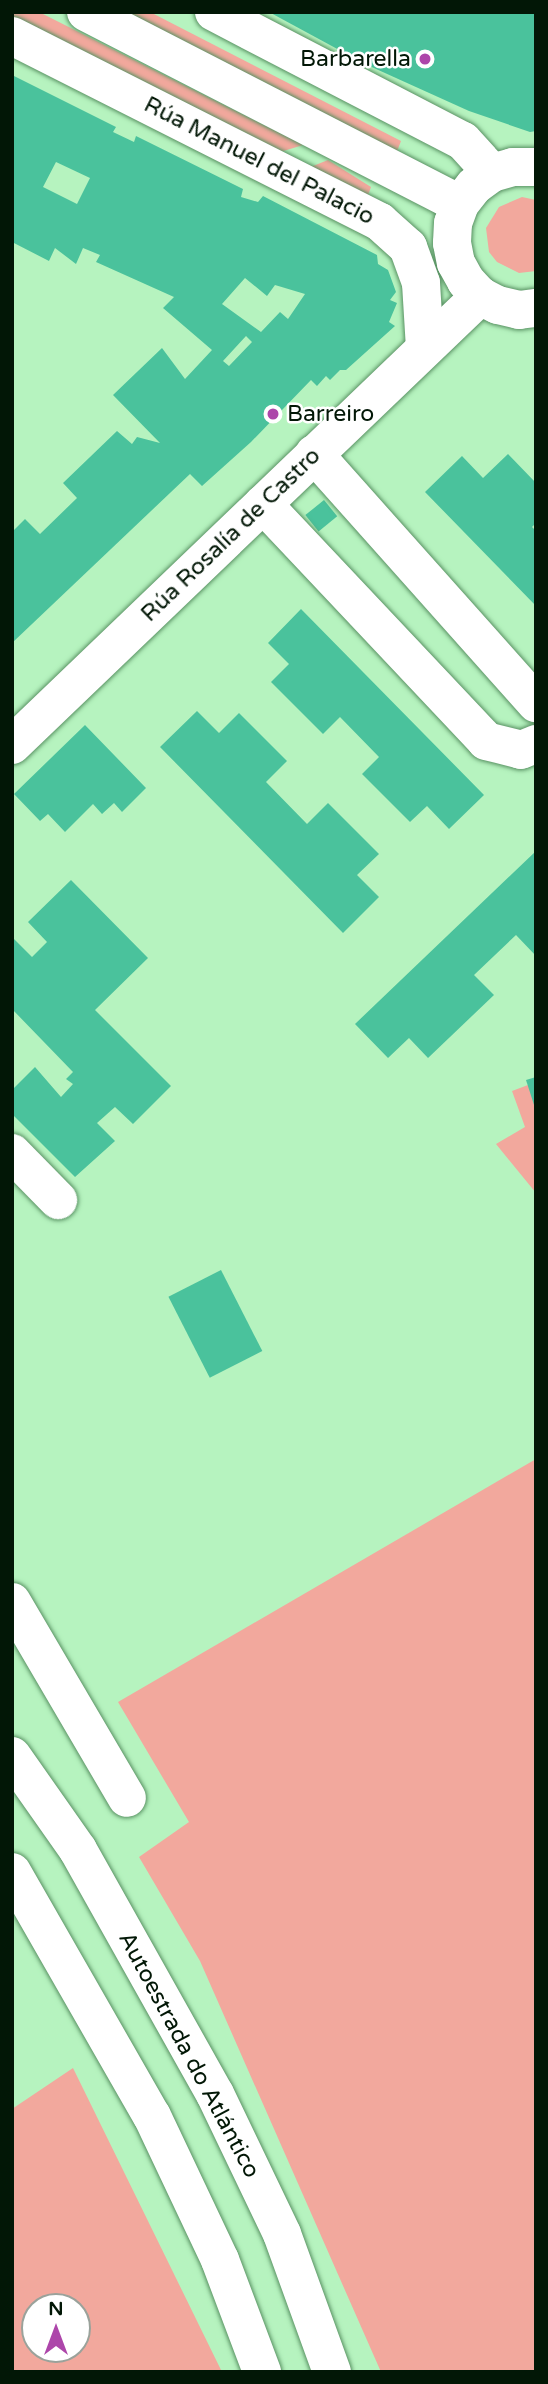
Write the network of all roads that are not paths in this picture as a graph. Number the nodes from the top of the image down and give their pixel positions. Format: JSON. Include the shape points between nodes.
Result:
{"nodes":[{"id":1,"x":86,"y":12,"type":"edge"},
{"id":2,"x":214,"y":12,"type":"edge"},
{"id":3,"x":12,"y":36,"type":"edge"},
{"id":4,"x":342,"y":143,"type":"junction"},
{"id":5,"x":536,"y":167,"type":"edge"},
{"id":6,"x":277,"y":169,"type":"junction"},
{"id":7,"x":492,"y":173,"type":"junction"},
{"id":8,"x":460,"y":204,"type":"junction"},
{"id":9,"x":480,"y":296,"type":"junction"},
{"id":10,"x":536,"y":308,"type":"edge"},
{"id":11,"x":425,"y":348,"type":"junction"},
{"id":12,"x":314,"y":454,"type":"junction"},
{"id":13,"x":262,"y":504,"type":"junction"},
{"id":14,"x":536,"y":703,"type":"edge"},
{"id":15,"x":536,"y":744,"type":"edge"},
{"id":16,"x":12,"y":745,"type":"edge"},
{"id":17,"x":12,"y":1153,"type":"edge"},
{"id":18,"x":58,"y":1200,"type":"dead end"},
{"id":19,"x":12,"y":1602,"type":"edge"},
{"id":20,"x":12,"y":1756,"type":"edge"},
{"id":21,"x":127,"y":1798,"type":"dead end"},
{"id":22,"x":12,"y":1872,"type":"edge"},
{"id":23,"x":262,"y":2372,"type":"edge"},
{"id":24,"x":332,"y":2372,"type":"edge"}],
"edges":[{"from":1,"to":4,"type":"main road"},
{"from":2,"to":7,"type":"main road","via":[[463,141]]},
{"from":3,"to":6,"type":"main road","name":"Rúa Manuel del Palacio"},
{"from":4,"to":6,"type":"main road"},
{"from":4,"to":8,"type":"main road"},
{"from":5,"to":7,"type":"main road"},
{"from":6,"to":11,"type":"main road","name":"Rúa Manuel del Palacio","via":[[380,222],[408,247],[421,283]]},
{"from":7,"to":8,"type":"main road"},
{"from":8,"to":9,"type":"main road","via":[[453,223],[456,263]]},
{"from":9,"to":10,"type":"main road","via":[[519,310]]},
{"from":9,"to":11,"type":"main road","name":"Rúa Rosalía de Castro"},
{"from":11,"to":12,"type":"main road","name":"Rúa Rosalía de Castro"},
{"from":12,"to":13,"type":"main road","name":"Rúa Rosalía de Castro"},
{"from":12,"to":14,"type":"main road"},
{"from":13,"to":15,"type":"main road","via":[[486,741],[522,750]]},
{"from":13,"to":16,"type":"main road","name":"Rúa Rosalía de Castro"},
{"from":17,"to":18,"type":"main road"},
{"from":19,"to":21,"type":"main road"},
{"from":20,"to":24,"type":"main road","name":"Autoestrada do Atlántico","via":[[78,1850],[215,2094],[282,2234]]},
{"from":22,"to":23,"type":"main road","via":[[152,2116],[220,2260]]}]}
